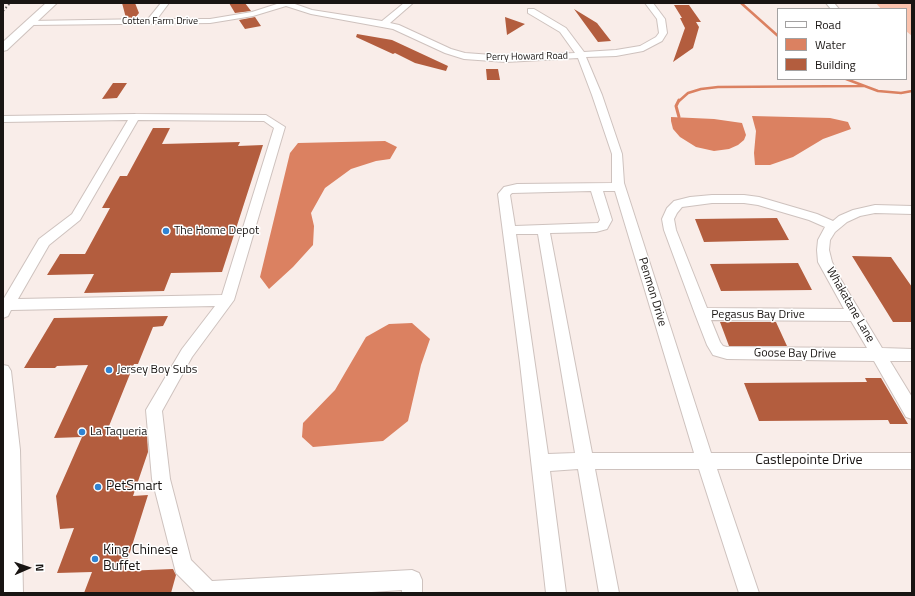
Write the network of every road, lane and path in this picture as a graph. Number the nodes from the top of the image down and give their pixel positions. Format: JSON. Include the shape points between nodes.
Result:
{"nodes":[{"id":1,"x":52,"y":3,"type":"edge"},
{"id":2,"x":165,"y":3,"type":"edge"},
{"id":3,"x":287,"y":3,"type":"edge"},
{"id":4,"x":409,"y":3,"type":"edge"},
{"id":5,"x":649,"y":3,"type":"edge"},
{"id":6,"x":531,"y":11,"type":"dead end"},
{"id":7,"x":150,"y":22,"type":"junction"},
{"id":8,"x":30,"y":23,"type":"junction"},
{"id":9,"x":384,"y":24,"type":"junction"},
{"id":10,"x":3,"y":48,"type":"edge"},
{"id":11,"x":581,"y":55,"type":"junction"},
{"id":12,"x":135,"y":117,"type":"junction"},
{"id":13,"x":3,"y":119,"type":"edge"},
{"id":14,"x":620,"y":187,"type":"junction"},
{"id":15,"x":596,"y":188,"type":"junction"},
{"id":16,"x":912,"y":210,"type":"edge"},
{"id":17,"x":834,"y":226,"type":"junction"},
{"id":18,"x":543,"y":229,"type":"junction"},
{"id":19,"x":510,"y":230,"type":"junction"},
{"id":20,"x":227,"y":300,"type":"junction"},
{"id":21,"x":5,"y":308,"type":"edge"},
{"id":22,"x":702,"y":314,"type":"junction"},
{"id":23,"x":855,"y":315,"type":"junction"},
{"id":24,"x":879,"y":355,"type":"junction"},
{"id":25,"x":912,"y":355,"type":"edge"},
{"id":26,"x":3,"y":371,"type":"edge"},
{"id":27,"x":912,"y":412,"type":"edge"},
{"id":28,"x":585,"y":461,"type":"junction"},
{"id":29,"x":705,"y":461,"type":"junction"},
{"id":30,"x":912,"y":461,"type":"edge"},
{"id":31,"x":540,"y":463,"type":"junction"},
{"id":32,"x":13,"y":593,"type":"edge"},
{"id":33,"x":412,"y":593,"type":"edge"},
{"id":34,"x":556,"y":593,"type":"edge"},
{"id":35,"x":609,"y":593,"type":"edge"},
{"id":36,"x":749,"y":593,"type":"edge"}],
"edges":[{"from":1,"to":8,"type":"main road"},
{"from":2,"to":7,"type":"street"},
{"from":3,"to":7,"type":"street","name":"Cotten Farm Drive","via":[[225,20]]},
{"from":3,"to":9,"type":"street","name":"Perry Howard Road","via":[[311,12]]},
{"from":4,"to":9,"type":"street"},
{"from":5,"to":11,"type":"street","name":"Perry Howard Road","via":[[661,19],[663,28],[661,36],[655,42],[625,52]]},
{"from":6,"to":11,"type":"street","name":"Penmon Drive","via":[[563,30]]},
{"from":7,"to":8,"type":"street","name":"Cotten Farm Drive"},
{"from":8,"to":10,"type":"main road"},
{"from":9,"to":11,"type":"street","name":"Perry Howard Road","via":[[406,31],[448,51],[472,57],[506,59]]},
{"from":11,"to":14,"type":"street","name":"Penmon Drive","via":[[615,148],[616,174]]},
{"from":12,"to":13,"type":"street"},
{"from":12,"to":20,"type":"street","via":[[266,118],[280,127]]},
{"from":12,"to":21,"type":"street","via":[[76,217],[44,242]]},
{"from":14,"to":15,"type":"street"},
{"from":14,"to":29,"type":"street","name":"Penmon Drive"},
{"from":15,"to":18,"type":"street","via":[[606,220],[603,226]]},
{"from":15,"to":19,"type":"street","via":[[508,190],[504,194]]},
{"from":16,"to":17,"type":"street","name":"Whakatane Lane","via":[[875,209],[857,213]]},
{"from":17,"to":22,"type":"street","name":"Pegasus Bay Drive","via":[[759,201],[712,199],[678,204],[668,219],[670,230]]},
{"from":17,"to":23,"type":"street","name":"Whakatane Lane","via":[[824,240],[825,262]]},
{"from":18,"to":19,"type":"street"},
{"from":18,"to":28,"type":"street"},
{"from":19,"to":31,"type":"street"},
{"from":20,"to":21,"type":"street"},
{"from":20,"to":33,"type":"street","via":[[187,353],[154,410],[161,479],[183,566],[208,591],[412,580]]},
{"from":22,"to":23,"type":"street","name":"Pegasus Bay Drive"},
{"from":22,"to":24,"type":"street","name":"Goose Bay Drive","via":[[714,345],[722,352]]},
{"from":23,"to":24,"type":"street","name":"Whakatane Lane"},
{"from":24,"to":25,"type":"street","name":"Goose Bay Drive"},
{"from":24,"to":27,"type":"street","name":"Whakatane Lane"},
{"from":26,"to":32,"type":"street","via":[[11,450]]},
{"from":28,"to":29,"type":"street","name":"Castlepointe Drive"},
{"from":28,"to":31,"type":"street","name":"Castlepointe Drive"},
{"from":28,"to":35,"type":"street"},
{"from":29,"to":30,"type":"street","name":"Castlepointe Drive"},
{"from":29,"to":36,"type":"street","name":"Penmon Drive"},
{"from":31,"to":34,"type":"street"}]}
